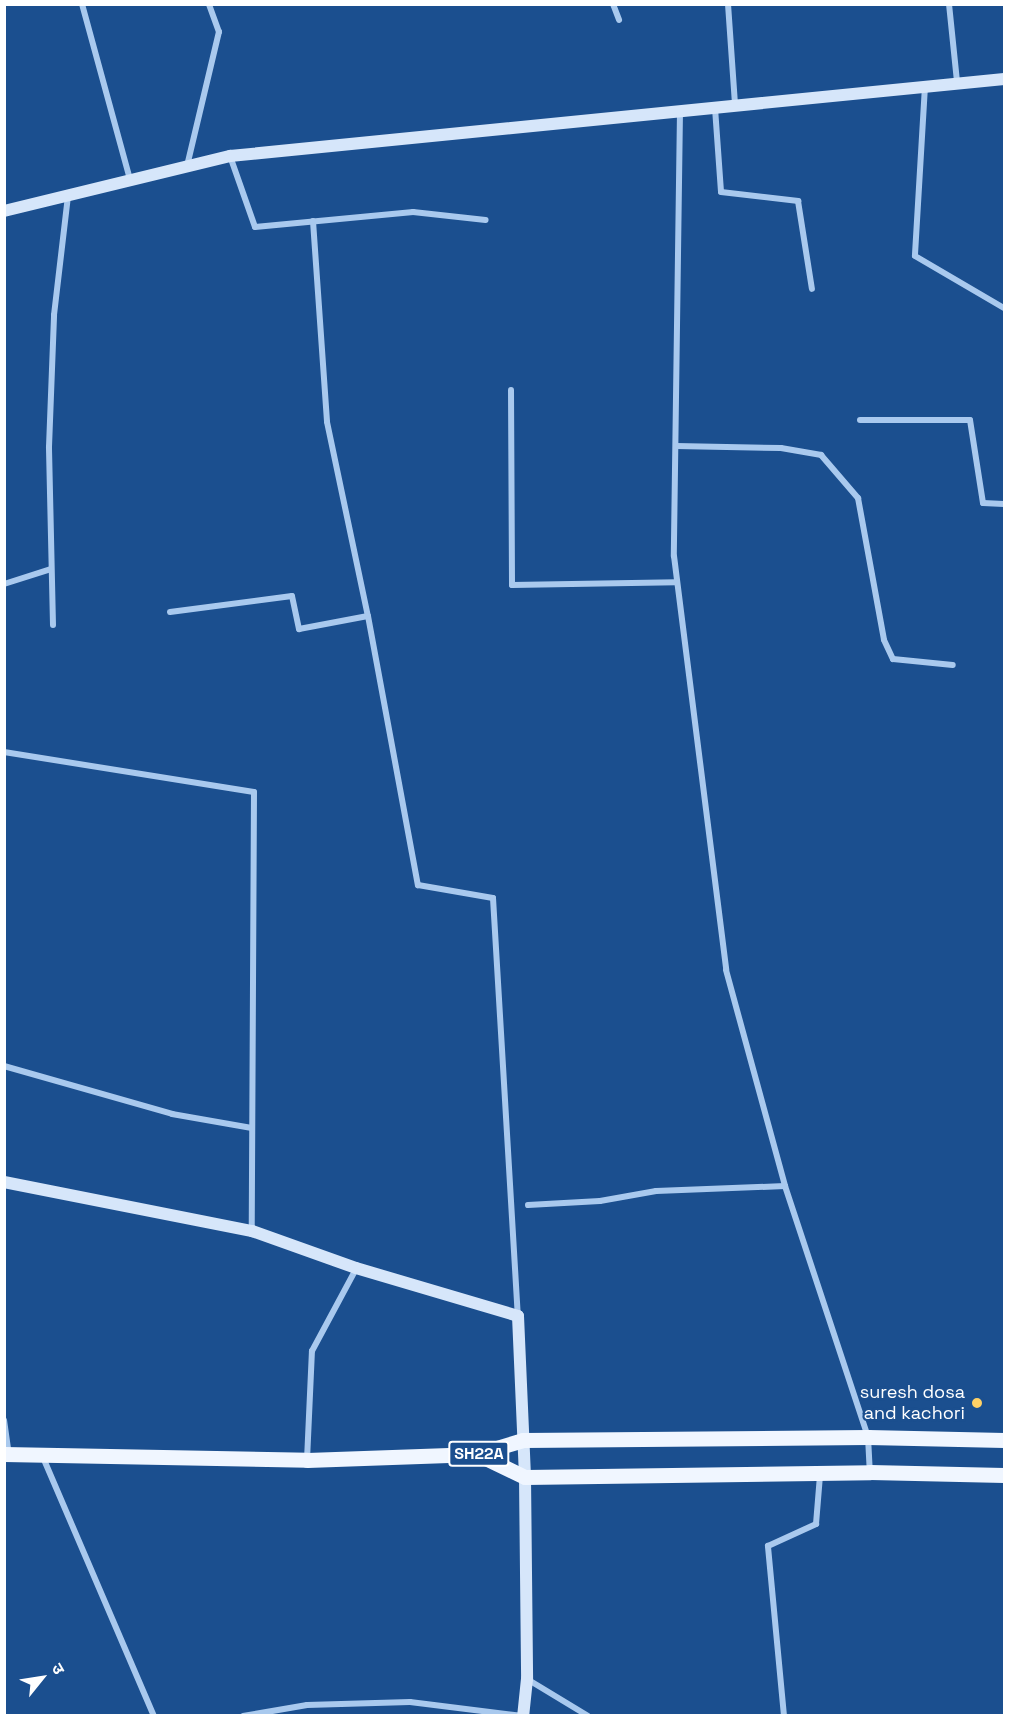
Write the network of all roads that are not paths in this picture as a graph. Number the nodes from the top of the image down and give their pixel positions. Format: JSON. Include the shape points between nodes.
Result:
{"nodes":[{"id":1,"x":82,"y":4,"type":"edge"},
{"id":2,"x":208,"y":4,"type":"edge"},
{"id":3,"x":613,"y":4,"type":"edge"},
{"id":4,"x":728,"y":4,"type":"edge"},
{"id":5,"x":949,"y":4,"type":"edge"},
{"id":6,"x":619,"y":20,"type":"dead end"},
{"id":7,"x":1005,"y":79,"type":"edge"},
{"id":8,"x":957,"y":82,"type":"junction"},
{"id":9,"x":925,"y":86,"type":"junction"},
{"id":10,"x":735,"y":105,"type":"junction"},
{"id":11,"x":715,"y":107,"type":"junction"},
{"id":12,"x":680,"y":111,"type":"junction"},
{"id":13,"x":230,"y":156,"type":"junction"},
{"id":14,"x":187,"y":166,"type":"junction"},
{"id":15,"x":129,"y":180,"type":"junction"},
{"id":16,"x":68,"y":195,"type":"junction"},
{"id":17,"x":4,"y":211,"type":"edge"},
{"id":18,"x":486,"y":220,"type":"dead end"},
{"id":19,"x":313,"y":222,"type":"junction"},
{"id":20,"x":812,"y":289,"type":"dead end"},
{"id":21,"x":1005,"y":308,"type":"edge"},
{"id":22,"x":511,"y":390,"type":"dead end"},
{"id":23,"x":860,"y":420,"type":"dead end"},
{"id":24,"x":676,"y":446,"type":"junction"},
{"id":25,"x":1005,"y":504,"type":"edge"},
{"id":26,"x":51,"y":569,"type":"junction"},
{"id":27,"x":676,"y":582,"type":"junction"},
{"id":28,"x":4,"y":584,"type":"edge"},
{"id":29,"x":170,"y":612,"type":"dead end"},
{"id":30,"x":368,"y":616,"type":"junction"},
{"id":31,"x":53,"y":625,"type":"dead end"},
{"id":32,"x":953,"y":665,"type":"dead end"},
{"id":33,"x":4,"y":752,"type":"edge"},
{"id":34,"x":4,"y":1066,"type":"edge"},
{"id":35,"x":252,"y":1128,"type":"junction"},
{"id":36,"x":4,"y":1182,"type":"edge"},
{"id":37,"x":786,"y":1186,"type":"junction"},
{"id":38,"x":528,"y":1205,"type":"dead end"},
{"id":39,"x":252,"y":1232,"type":"junction"},
{"id":40,"x":356,"y":1268,"type":"junction"},
{"id":41,"x":518,"y":1316,"type":"junction"},
{"id":42,"x":4,"y":1420,"type":"edge"},
{"id":43,"x":868,"y":1437,"type":"junction"},
{"id":44,"x":524,"y":1440,"type":"junction"},
{"id":45,"x":1005,"y":1440,"type":"edge"},
{"id":46,"x":7,"y":1454,"type":"edge"},
{"id":47,"x":477,"y":1454,"type":"junction"},
{"id":48,"x":42,"y":1455,"type":"junction"},
{"id":49,"x":307,"y":1460,"type":"junction"},
{"id":50,"x":870,"y":1472,"type":"junction"},
{"id":51,"x":820,"y":1473,"type":"junction"},
{"id":52,"x":1005,"y":1475,"type":"edge"},
{"id":53,"x":525,"y":1477,"type":"junction"},
{"id":54,"x":527,"y":1679,"type":"junction"},
{"id":55,"x":154,"y":1716,"type":"edge"},
{"id":56,"x":243,"y":1716,"type":"edge"},
{"id":57,"x":523,"y":1716,"type":"edge"},
{"id":58,"x":588,"y":1716,"type":"edge"},
{"id":59,"x":784,"y":1716,"type":"edge"}],
"edges":[{"from":1,"to":15,"type":"street"},
{"from":2,"to":14,"type":"street","via":[[219,32]]},
{"from":3,"to":6,"type":"street"},
{"from":4,"to":10,"type":"street"},
{"from":5,"to":8,"type":"street"},
{"from":7,"to":8,"type":"street"},
{"from":8,"to":9,"type":"street"},
{"from":9,"to":10,"type":"street"},
{"from":9,"to":21,"type":"street","via":[[915,256]]},
{"from":10,"to":11,"type":"street"},
{"from":11,"to":12,"type":"street"},
{"from":11,"to":20,"type":"street","via":[[721,192],[798,201]]},
{"from":12,"to":13,"type":"street"},
{"from":12,"to":24,"type":"street"},
{"from":13,"to":14,"type":"street"},
{"from":13,"to":19,"type":"street","via":[[255,227]]},
{"from":14,"to":15,"type":"street"},
{"from":15,"to":16,"type":"street"},
{"from":16,"to":17,"type":"street"},
{"from":16,"to":26,"type":"street","via":[[54,315]]},
{"from":18,"to":19,"type":"street","via":[[413,212]]},
{"from":19,"to":30,"type":"street","via":[[327,422]]},
{"from":22,"to":27,"type":"street","via":[[512,585]]},
{"from":23,"to":25,"type":"street","via":[[970,420],[983,503]]},
{"from":24,"to":27,"type":"street"},
{"from":24,"to":32,"type":"street","via":[[781,448],[820,455],[858,498],[884,640],[893,659]]},
{"from":26,"to":28,"type":"street"},
{"from":26,"to":31,"type":"street"},
{"from":27,"to":37,"type":"street","via":[[708,799],[726,970]]},
{"from":29,"to":30,"type":"street","via":[[292,596],[300,629]]},
{"from":30,"to":41,"type":"street","via":[[418,885],[493,898]]},
{"from":33,"to":35,"type":"street","via":[[254,792]]},
{"from":34,"to":35,"type":"street","via":[[172,1114]]},
{"from":35,"to":39,"type":"street"},
{"from":36,"to":39,"type":"street"},
{"from":37,"to":38,"type":"street","via":[[656,1191],[600,1201]]},
{"from":37,"to":43,"type":"street"},
{"from":39,"to":40,"type":"street"},
{"from":40,"to":41,"type":"street"},
{"from":40,"to":49,"type":"street","via":[[312,1351]]},
{"from":41,"to":44,"type":"street"},
{"from":42,"to":46,"type":"street"},
{"from":43,"to":44,"type":"main road","number":"SH22A"},
{"from":43,"to":45,"type":"main road","number":"SH22A"},
{"from":43,"to":50,"type":"street"},
{"from":44,"to":47,"type":"main road","number":"SH22A"},
{"from":44,"to":53,"type":"street"},
{"from":46,"to":48,"type":"main road","number":"SH22A"},
{"from":47,"to":49,"type":"main road","number":"SH22A"},
{"from":47,"to":53,"type":"main road","number":"SH22A"},
{"from":48,"to":49,"type":"main road","number":"SH22A"},
{"from":48,"to":55,"type":"street"},
{"from":50,"to":51,"type":"main road","number":"SH22A"},
{"from":50,"to":52,"type":"main road","number":"SH22A"},
{"from":51,"to":53,"type":"main road","number":"SH22A"},
{"from":51,"to":59,"type":"street","via":[[816,1524],[768,1546]]},
{"from":53,"to":54,"type":"street"},
{"from":54,"to":57,"type":"street"},
{"from":54,"to":58,"type":"street"},
{"from":56,"to":57,"type":"street","via":[[307,1705],[410,1702]]}]}
